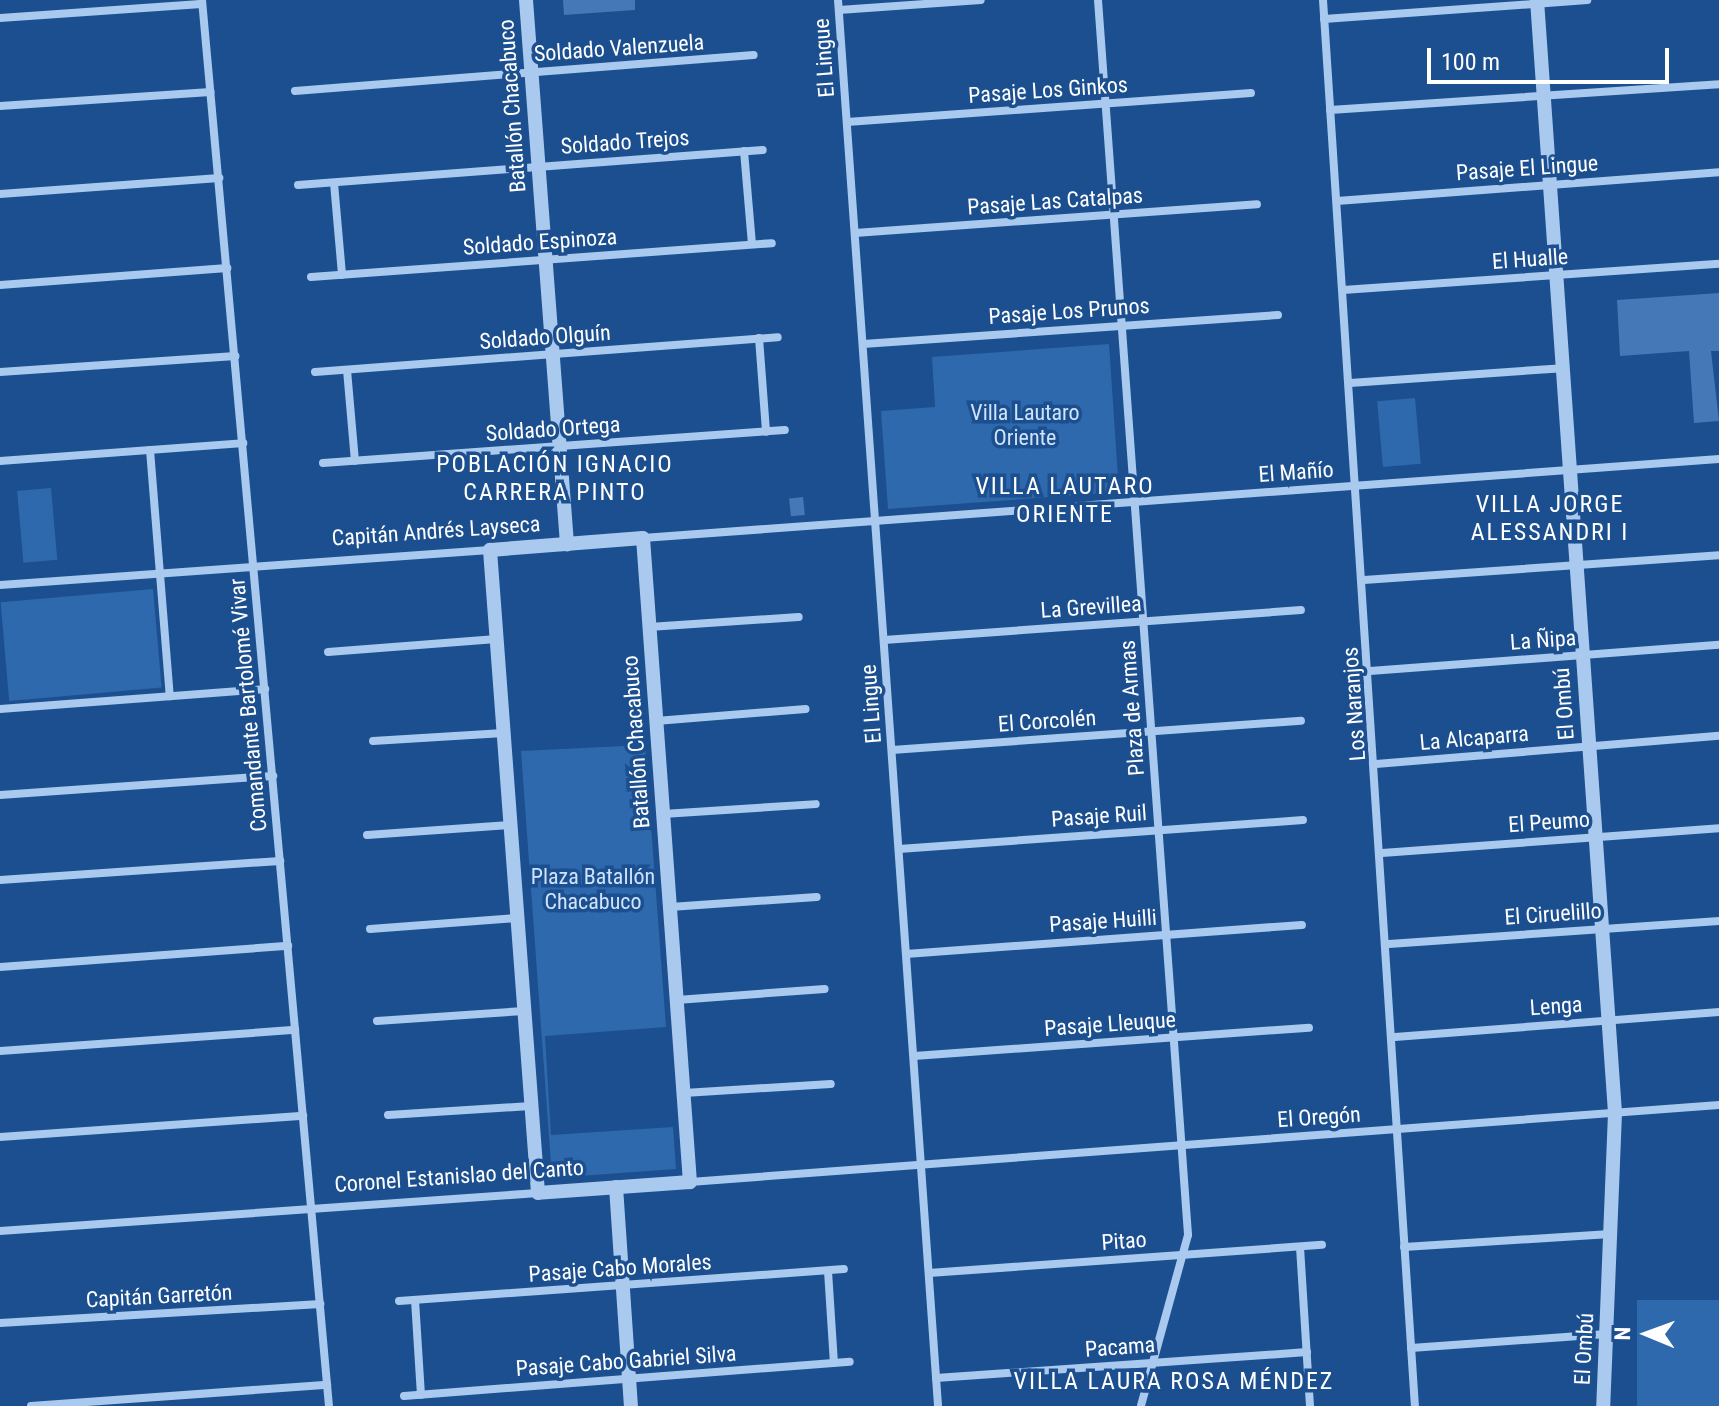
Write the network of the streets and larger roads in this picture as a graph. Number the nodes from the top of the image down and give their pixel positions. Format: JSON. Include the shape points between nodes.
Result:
{"nodes":[{"id":1,"x":526,"y":0,"type":"edge"},
{"id":2,"x":981,"y":0,"type":"edge"},
{"id":3,"x":1098,"y":0,"type":"edge"},
{"id":4,"x":1323,"y":0,"type":"edge"},
{"id":5,"x":1587,"y":0,"type":"edge"},
{"id":6,"x":202,"y":2,"type":"edge"},
{"id":7,"x":1537,"y":2,"type":"edge"},
{"id":8,"x":838,"y":5,"type":"edge"},
{"id":9,"x":0,"y":18,"type":"edge"},
{"id":10,"x":1324,"y":19,"type":"junction"},
{"id":11,"x":754,"y":55,"type":"dead end"},
{"id":12,"x":532,"y":72,"type":"junction"},
{"id":13,"x":1719,"y":84,"type":"edge"},
{"id":14,"x":295,"y":91,"type":"dead end"},
{"id":15,"x":211,"y":92,"type":"junction"},
{"id":16,"x":1251,"y":93,"type":"dead end"},
{"id":17,"x":1543,"y":96,"type":"junction"},
{"id":18,"x":1106,"y":103,"type":"junction"},
{"id":19,"x":0,"y":106,"type":"edge"},
{"id":20,"x":1330,"y":110,"type":"junction"},
{"id":21,"x":847,"y":122,"type":"junction"},
{"id":22,"x":763,"y":150,"type":"dead end"},
{"id":23,"x":744,"y":151,"type":"junction"},
{"id":24,"x":538,"y":167,"type":"junction"},
{"id":25,"x":1719,"y":172,"type":"edge"},
{"id":26,"x":219,"y":178,"type":"junction"},
{"id":27,"x":334,"y":183,"type":"junction"},
{"id":28,"x":298,"y":185,"type":"dead end"},
{"id":29,"x":1550,"y":185,"type":"junction"},
{"id":30,"x":0,"y":194,"type":"edge"},
{"id":31,"x":1337,"y":201,"type":"junction"},
{"id":32,"x":1257,"y":204,"type":"dead end"},
{"id":33,"x":1114,"y":214,"type":"junction"},
{"id":34,"x":855,"y":233,"type":"junction"},
{"id":35,"x":772,"y":243,"type":"dead end"},
{"id":36,"x":752,"y":244,"type":"junction"},
{"id":37,"x":545,"y":260,"type":"junction"},
{"id":38,"x":1719,"y":264,"type":"edge"},
{"id":39,"x":227,"y":268,"type":"junction"},
{"id":40,"x":342,"y":275,"type":"junction"},
{"id":41,"x":1556,"y":275,"type":"junction"},
{"id":42,"x":311,"y":277,"type":"dead end"},
{"id":43,"x":0,"y":285,"type":"edge"},
{"id":44,"x":1343,"y":290,"type":"junction"},
{"id":45,"x":1278,"y":315,"type":"dead end"},
{"id":46,"x":1122,"y":326,"type":"junction"},
{"id":47,"x":778,"y":337,"type":"dead end"},
{"id":48,"x":759,"y":338,"type":"junction"},
{"id":49,"x":863,"y":344,"type":"junction"},
{"id":50,"x":552,"y":354,"type":"junction"},
{"id":51,"x":235,"y":356,"type":"junction"},
{"id":52,"x":1562,"y":368,"type":"junction"},
{"id":53,"x":347,"y":370,"type":"junction"},
{"id":54,"x":0,"y":372,"type":"edge"},
{"id":55,"x":315,"y":372,"type":"dead end"},
{"id":56,"x":1350,"y":383,"type":"junction"},
{"id":57,"x":785,"y":430,"type":"dead end"},
{"id":58,"x":766,"y":432,"type":"junction"},
{"id":59,"x":243,"y":443,"type":"junction"},
{"id":60,"x":559,"y":446,"type":"junction"},
{"id":61,"x":150,"y":450,"type":"junction"},
{"id":62,"x":1719,"y":459,"type":"edge"},
{"id":63,"x":0,"y":461,"type":"edge"},
{"id":64,"x":355,"y":461,"type":"junction"},
{"id":65,"x":323,"y":463,"type":"dead end"},
{"id":66,"x":1570,"y":470,"type":"junction"},
{"id":67,"x":1357,"y":486,"type":"junction"},
{"id":68,"x":1135,"y":502,"type":"junction"},
{"id":69,"x":876,"y":521,"type":"junction"},
{"id":70,"x":643,"y":538,"type":"junction"},
{"id":71,"x":567,"y":544,"type":"junction"},
{"id":72,"x":490,"y":550,"type":"junction"},
{"id":73,"x":1719,"y":555,"type":"edge"},
{"id":74,"x":1576,"y":565,"type":"junction"},
{"id":75,"x":254,"y":567,"type":"junction"},
{"id":76,"x":160,"y":573,"type":"junction"},
{"id":77,"x":1364,"y":580,"type":"junction"},
{"id":78,"x":0,"y":585,"type":"edge"},
{"id":79,"x":1301,"y":610,"type":"dead end"},
{"id":80,"x":799,"y":617,"type":"dead end"},
{"id":81,"x":1144,"y":621,"type":"junction"},
{"id":82,"x":649,"y":627,"type":"junction"},
{"id":83,"x":497,"y":639,"type":"junction"},
{"id":84,"x":884,"y":640,"type":"junction"},
{"id":85,"x":1719,"y":645,"type":"edge"},
{"id":86,"x":328,"y":652,"type":"dead end"},
{"id":87,"x":1583,"y":655,"type":"junction"},
{"id":88,"x":1370,"y":671,"type":"junction"},
{"id":89,"x":265,"y":689,"type":"junction"},
{"id":90,"x":170,"y":696,"type":"junction"},
{"id":91,"x":0,"y":709,"type":"edge"},
{"id":92,"x":806,"y":709,"type":"dead end"},
{"id":93,"x":656,"y":721,"type":"junction"},
{"id":94,"x":1301,"y":721,"type":"dead end"},
{"id":95,"x":1152,"y":731,"type":"junction"},
{"id":96,"x":504,"y":733,"type":"junction"},
{"id":97,"x":1719,"y":736,"type":"edge"},
{"id":98,"x":373,"y":741,"type":"dead end"},
{"id":99,"x":1589,"y":747,"type":"junction"},
{"id":100,"x":892,"y":750,"type":"junction"},
{"id":101,"x":1376,"y":764,"type":"junction"},
{"id":102,"x":273,"y":776,"type":"junction"},
{"id":103,"x":0,"y":795,"type":"edge"},
{"id":104,"x":816,"y":804,"type":"dead end"},
{"id":105,"x":663,"y":814,"type":"junction"},
{"id":106,"x":1303,"y":820,"type":"dead end"},
{"id":107,"x":510,"y":825,"type":"junction"},
{"id":108,"x":1719,"y":828,"type":"edge"},
{"id":109,"x":1159,"y":830,"type":"junction"},
{"id":110,"x":367,"y":835,"type":"dead end"},
{"id":111,"x":1596,"y":837,"type":"junction"},
{"id":112,"x":899,"y":849,"type":"junction"},
{"id":113,"x":1382,"y":853,"type":"junction"},
{"id":114,"x":280,"y":861,"type":"junction"},
{"id":115,"x":0,"y":880,"type":"edge"},
{"id":116,"x":817,"y":897,"type":"dead end"},
{"id":117,"x":670,"y":907,"type":"junction"},
{"id":118,"x":517,"y":918,"type":"junction"},
{"id":119,"x":1719,"y":921,"type":"edge"},
{"id":120,"x":1302,"y":925,"type":"dead end"},
{"id":121,"x":370,"y":929,"type":"dead end"},
{"id":122,"x":1602,"y":929,"type":"junction"},
{"id":123,"x":1167,"y":935,"type":"junction"},
{"id":124,"x":1389,"y":944,"type":"junction"},
{"id":125,"x":288,"y":946,"type":"junction"},
{"id":126,"x":906,"y":954,"type":"junction"},
{"id":127,"x":0,"y":967,"type":"edge"},
{"id":128,"x":825,"y":989,"type":"dead end"},
{"id":129,"x":677,"y":1000,"type":"junction"},
{"id":130,"x":524,"y":1011,"type":"junction"},
{"id":131,"x":1719,"y":1012,"type":"edge"},
{"id":132,"x":1609,"y":1020,"type":"junction"},
{"id":133,"x":377,"y":1021,"type":"dead end"},
{"id":134,"x":1309,"y":1028,"type":"dead end"},
{"id":135,"x":295,"y":1030,"type":"junction"},
{"id":136,"x":1395,"y":1037,"type":"junction"},
{"id":137,"x":1175,"y":1038,"type":"junction"},
{"id":138,"x":0,"y":1051,"type":"edge"},
{"id":139,"x":914,"y":1056,"type":"junction"},
{"id":140,"x":831,"y":1084,"type":"dead end"},
{"id":141,"x":684,"y":1093,"type":"junction"},
{"id":142,"x":1719,"y":1105,"type":"edge"},
{"id":143,"x":531,"y":1106,"type":"junction"},
{"id":144,"x":1615,"y":1113,"type":"junction"},
{"id":145,"x":388,"y":1115,"type":"dead end"},
{"id":146,"x":303,"y":1116,"type":"junction"},
{"id":147,"x":1401,"y":1129,"type":"junction"},
{"id":148,"x":0,"y":1137,"type":"edge"},
{"id":149,"x":1182,"y":1145,"type":"junction"},
{"id":150,"x":921,"y":1164,"type":"junction"},
{"id":151,"x":690,"y":1182,"type":"junction"},
{"id":152,"x":616,"y":1187,"type":"junction"},
{"id":153,"x":538,"y":1193,"type":"junction"},
{"id":154,"x":311,"y":1209,"type":"junction"},
{"id":155,"x":0,"y":1231,"type":"edge"},
{"id":156,"x":1611,"y":1234,"type":"junction"},
{"id":157,"x":1322,"y":1245,"type":"dead end"},
{"id":158,"x":1300,"y":1247,"type":"junction"},
{"id":159,"x":1404,"y":1247,"type":"junction"},
{"id":160,"x":1187,"y":1255,"type":"junction"},
{"id":161,"x":844,"y":1269,"type":"dead end"},
{"id":162,"x":828,"y":1271,"type":"junction"},
{"id":163,"x":929,"y":1273,"type":"junction"},
{"id":164,"x":623,"y":1285,"type":"junction"},
{"id":165,"x":415,"y":1300,"type":"junction"},
{"id":166,"x":399,"y":1301,"type":"dead end"},
{"id":167,"x":320,"y":1304,"type":"junction"},
{"id":168,"x":0,"y":1323,"type":"edge"},
{"id":169,"x":1606,"y":1334,"type":"junction"},
{"id":170,"x":1411,"y":1348,"type":"junction"},
{"id":171,"x":1307,"y":1352,"type":"junction"},
{"id":172,"x":850,"y":1362,"type":"dead end"},
{"id":173,"x":834,"y":1363,"type":"junction"},
{"id":174,"x":1154,"y":1363,"type":"junction"},
{"id":175,"x":936,"y":1378,"type":"junction"},
{"id":176,"x":629,"y":1379,"type":"junction"},
{"id":177,"x":327,"y":1385,"type":"junction"},
{"id":178,"x":421,"y":1395,"type":"junction"},
{"id":179,"x":404,"y":1396,"type":"dead end"},
{"id":180,"x":31,"y":1406,"type":"edge"},
{"id":181,"x":329,"y":1406,"type":"edge"},
{"id":182,"x":631,"y":1406,"type":"edge"},
{"id":183,"x":938,"y":1406,"type":"edge"},
{"id":184,"x":1141,"y":1406,"type":"edge"},
{"id":185,"x":1310,"y":1406,"type":"edge"},
{"id":186,"x":1415,"y":1406,"type":"edge"},
{"id":187,"x":1603,"y":1406,"type":"edge"}],
"edges":[{"from":1,"to":12,"type":"street","name":"Batallón Chacabuco"},
{"from":2,"to":8,"type":"street"},
{"from":3,"to":18,"type":"street","name":"Plaza de Armas"},
{"from":4,"to":10,"type":"street","name":"Los Naranjos"},
{"from":5,"to":7,"type":"street"},
{"from":6,"to":9,"type":"street"},
{"from":6,"to":15,"type":"street","name":"Comandante Bartolomé Vivar"},
{"from":7,"to":10,"type":"street"},
{"from":7,"to":17,"type":"street","name":"El Ombú"},
{"from":8,"to":21,"type":"street","name":"El Lingue"},
{"from":10,"to":20,"type":"street","name":"Los Naranjos"},
{"from":11,"to":12,"type":"street","name":"Soldado Valenzuela"},
{"from":12,"to":14,"type":"street","name":"Soldado Valenzuela"},
{"from":12,"to":24,"type":"street","name":"Batallón Chacabuco"},
{"from":13,"to":17,"type":"street"},
{"from":15,"to":19,"type":"street"},
{"from":15,"to":26,"type":"street","name":"Comandante Bartolomé Vivar"},
{"from":16,"to":18,"type":"street","name":"Pasaje Los Ginkos"},
{"from":17,"to":20,"type":"street"},
{"from":17,"to":29,"type":"street","name":"El Ombú"},
{"from":18,"to":21,"type":"street","name":"Pasaje Los Ginkos"},
{"from":18,"to":33,"type":"street","name":"Plaza de Armas"},
{"from":20,"to":31,"type":"street","name":"Los Naranjos"},
{"from":21,"to":34,"type":"street","name":"El Lingue"},
{"from":22,"to":23,"type":"street","name":"Soldado Trejos"},
{"from":23,"to":24,"type":"street","name":"Soldado Trejos"},
{"from":23,"to":36,"type":"street"},
{"from":24,"to":27,"type":"street","name":"Soldado Trejos"},
{"from":24,"to":37,"type":"street","name":"Batallón Chacabuco"},
{"from":25,"to":29,"type":"street","name":"Pasaje El Lingue"},
{"from":26,"to":30,"type":"street"},
{"from":26,"to":39,"type":"street","name":"Comandante Bartolomé Vivar"},
{"from":27,"to":28,"type":"street","name":"Soldado Trejos"},
{"from":27,"to":40,"type":"street"},
{"from":29,"to":31,"type":"street","name":"Pasaje El Lingue"},
{"from":29,"to":41,"type":"street","name":"El Ombú"},
{"from":31,"to":44,"type":"street","name":"Los Naranjos"},
{"from":32,"to":33,"type":"street","name":"Pasaje Las Catalpas"},
{"from":33,"to":34,"type":"street","name":"Pasaje Las Catalpas"},
{"from":33,"to":46,"type":"street","name":"Plaza de Armas"},
{"from":34,"to":49,"type":"street","name":"El Lingue"},
{"from":35,"to":36,"type":"street","name":"Soldado Espinoza"},
{"from":36,"to":37,"type":"street","name":"Soldado Espinoza"},
{"from":37,"to":40,"type":"street","name":"Soldado Espinoza"},
{"from":37,"to":50,"type":"street","name":"Batallón Chacabuco"},
{"from":38,"to":41,"type":"street","name":"El Hualle"},
{"from":39,"to":43,"type":"street"},
{"from":39,"to":51,"type":"street","name":"Comandante Bartolomé Vivar"},
{"from":40,"to":42,"type":"street","name":"Soldado Espinoza"},
{"from":41,"to":44,"type":"street","name":"El Hualle"},
{"from":41,"to":52,"type":"street","name":"El Ombú"},
{"from":44,"to":56,"type":"street","name":"Los Naranjos"},
{"from":45,"to":46,"type":"street","name":"Pasaje Los Prunos"},
{"from":46,"to":49,"type":"street","name":"Pasaje Los Prunos"},
{"from":46,"to":68,"type":"street","name":"Plaza de Armas"},
{"from":47,"to":48,"type":"street","name":"Soldado Olguín"},
{"from":48,"to":50,"type":"street","name":"Soldado Olguín"},
{"from":48,"to":58,"type":"street"},
{"from":49,"to":69,"type":"street","name":"El Lingue"},
{"from":50,"to":53,"type":"street","name":"Soldado Olguín"},
{"from":50,"to":60,"type":"street","name":"Batallón Chacabuco"},
{"from":51,"to":54,"type":"street"},
{"from":51,"to":59,"type":"street","name":"Comandante Bartolomé Vivar"},
{"from":52,"to":56,"type":"street"},
{"from":52,"to":66,"type":"street","name":"El Ombú"},
{"from":53,"to":55,"type":"street","name":"Soldado Olguín"},
{"from":53,"to":64,"type":"street"},
{"from":56,"to":67,"type":"street","name":"Los Naranjos"},
{"from":57,"to":58,"type":"street","name":"Soldado Ortega"},
{"from":58,"to":60,"type":"street","name":"Soldado Ortega"},
{"from":59,"to":61,"type":"street"},
{"from":59,"to":75,"type":"street","name":"Comandante Bartolomé Vivar"},
{"from":60,"to":64,"type":"street","name":"Soldado Ortega"},
{"from":60,"to":71,"type":"street","name":"Batallón Chacabuco"},
{"from":61,"to":63,"type":"street"},
{"from":61,"to":76,"type":"street"},
{"from":62,"to":66,"type":"street","name":"El Mañío"},
{"from":64,"to":65,"type":"street","name":"Soldado Ortega"},
{"from":66,"to":67,"type":"street","name":"El Mañío"},
{"from":66,"to":74,"type":"street","name":"El Ombú"},
{"from":67,"to":68,"type":"street","name":"El Mañío"},
{"from":67,"to":77,"type":"street","name":"Los Naranjos"},
{"from":68,"to":69,"type":"street","name":"El Mañío"},
{"from":68,"to":81,"type":"street","name":"Plaza de Armas"},
{"from":69,"to":70,"type":"street","name":"Capitán Andrés Layseca"},
{"from":69,"to":84,"type":"street","name":"El Lingue"},
{"from":70,"to":71,"type":"street","name":"Capitán Andrés Layseca"},
{"from":70,"to":82,"type":"street","name":"Batallón Chacabuco"},
{"from":71,"to":72,"type":"street","name":"Capitán Andrés Layseca"},
{"from":72,"to":75,"type":"street","name":"Capitán Andrés Layseca"},
{"from":72,"to":83,"type":"street"},
{"from":73,"to":74,"type":"street"},
{"from":74,"to":77,"type":"street"},
{"from":74,"to":87,"type":"street","name":"El Ombú"},
{"from":75,"to":76,"type":"street","name":"Capitán Andrés Layseca"},
{"from":75,"to":89,"type":"street","name":"Comandante Bartolomé Vivar"},
{"from":76,"to":78,"type":"street","name":"Capitán Andrés Layseca"},
{"from":76,"to":90,"type":"street"},
{"from":77,"to":88,"type":"street","name":"Los Naranjos"},
{"from":79,"to":81,"type":"street","name":"La Grevillea"},
{"from":80,"to":82,"type":"street"},
{"from":81,"to":84,"type":"street","name":"La Grevillea"},
{"from":81,"to":95,"type":"street","name":"Plaza de Armas"},
{"from":82,"to":93,"type":"street","name":"Batallón Chacabuco"},
{"from":83,"to":86,"type":"street"},
{"from":83,"to":96,"type":"street"},
{"from":84,"to":100,"type":"street","name":"El Lingue"},
{"from":85,"to":87,"type":"street","name":"La Ñipa"},
{"from":87,"to":88,"type":"street","name":"La Ñipa"},
{"from":87,"to":99,"type":"street","name":"El Ombú"},
{"from":88,"to":101,"type":"street","name":"Los Naranjos"},
{"from":89,"to":90,"type":"street"},
{"from":89,"to":102,"type":"street","name":"Comandante Bartolomé Vivar"},
{"from":90,"to":91,"type":"street"},
{"from":92,"to":93,"type":"street"},
{"from":93,"to":105,"type":"street","name":"Batallón Chacabuco"},
{"from":94,"to":95,"type":"street","name":"El Corcolén"},
{"from":95,"to":100,"type":"street","name":"El Corcolén"},
{"from":95,"to":109,"type":"street","name":"Plaza de Armas"},
{"from":96,"to":98,"type":"street"},
{"from":96,"to":107,"type":"street"},
{"from":97,"to":99,"type":"street","name":"La Alcaparra"},
{"from":99,"to":101,"type":"street","name":"La Alcaparra"},
{"from":99,"to":111,"type":"street","name":"El Ombú"},
{"from":100,"to":112,"type":"street","name":"El Lingue"},
{"from":101,"to":113,"type":"street","name":"Los Naranjos"},
{"from":102,"to":103,"type":"street"},
{"from":102,"to":114,"type":"street","name":"Comandante Bartolomé Vivar"},
{"from":104,"to":105,"type":"street"},
{"from":105,"to":117,"type":"street","name":"Batallón Chacabuco"},
{"from":106,"to":109,"type":"street","name":"Pasaje Ruil"},
{"from":107,"to":110,"type":"street"},
{"from":107,"to":118,"type":"street"},
{"from":108,"to":111,"type":"street","name":"El Peumo"},
{"from":109,"to":112,"type":"street","name":"Pasaje Ruil"},
{"from":109,"to":123,"type":"street","name":"Plaza de Armas"},
{"from":111,"to":113,"type":"street","name":"El Peumo"},
{"from":111,"to":122,"type":"street","name":"El Ombú"},
{"from":112,"to":126,"type":"street","name":"El Lingue"},
{"from":113,"to":124,"type":"street","name":"Los Naranjos"},
{"from":114,"to":115,"type":"street"},
{"from":114,"to":125,"type":"street","name":"Comandante Bartolomé Vivar"},
{"from":116,"to":117,"type":"street"},
{"from":117,"to":129,"type":"street","name":"Batallón Chacabuco"},
{"from":118,"to":121,"type":"street"},
{"from":118,"to":130,"type":"street"},
{"from":119,"to":122,"type":"street","name":"El Ciruelillo"},
{"from":120,"to":123,"type":"street","name":"Pasaje Huilli"},
{"from":122,"to":124,"type":"street","name":"El Ciruelillo"},
{"from":122,"to":132,"type":"street","name":"El Ombú"},
{"from":123,"to":126,"type":"street","name":"Pasaje Huilli"},
{"from":123,"to":137,"type":"street","name":"Plaza de Armas"},
{"from":124,"to":136,"type":"street","name":"Los Naranjos"},
{"from":125,"to":127,"type":"street"},
{"from":125,"to":135,"type":"street","name":"Comandante Bartolomé Vivar"},
{"from":126,"to":139,"type":"street","name":"El Lingue"},
{"from":128,"to":129,"type":"street"},
{"from":129,"to":141,"type":"street","name":"Batallón Chacabuco"},
{"from":130,"to":133,"type":"street"},
{"from":130,"to":143,"type":"street"},
{"from":131,"to":132,"type":"street","name":"Lenga"},
{"from":132,"to":136,"type":"street","name":"Lenga"},
{"from":132,"to":144,"type":"street","name":"El Ombú"},
{"from":134,"to":137,"type":"street","name":"Pasaje Lleuque"},
{"from":135,"to":138,"type":"street"},
{"from":135,"to":146,"type":"street","name":"Comandante Bartolomé Vivar"},
{"from":136,"to":147,"type":"street","name":"Los Naranjos"},
{"from":137,"to":139,"type":"street","name":"Pasaje Lleuque"},
{"from":137,"to":149,"type":"street","name":"Plaza de Armas"},
{"from":139,"to":150,"type":"street","name":"El Lingue"},
{"from":140,"to":141,"type":"street"},
{"from":141,"to":151,"type":"street","name":"Batallón Chacabuco"},
{"from":142,"to":144,"type":"street","name":"El Oregón"},
{"from":143,"to":145,"type":"street"},
{"from":143,"to":153,"type":"street"},
{"from":144,"to":147,"type":"street","name":"El Oregón"},
{"from":144,"to":156,"type":"street","name":"El Ombú"},
{"from":146,"to":148,"type":"street"},
{"from":146,"to":154,"type":"street","name":"Comandante Bartolomé Vivar"},
{"from":147,"to":149,"type":"street","name":"El Oregón"},
{"from":147,"to":159,"type":"street","name":"Los Naranjos"},
{"from":149,"to":150,"type":"street","name":"El Oregón"},
{"from":149,"to":160,"type":"street","name":"Plaza de Armas"},
{"from":150,"to":151,"type":"street","name":"Coronel Estanislao del Canto"},
{"from":150,"to":163,"type":"street","name":"El Lingue"},
{"from":151,"to":152,"type":"street","name":"Coronel Estanislao del Canto"},
{"from":152,"to":153,"type":"street","name":"Coronel Estanislao del Canto"},
{"from":152,"to":164,"type":"street"},
{"from":153,"to":154,"type":"street","name":"Coronel Estanislao del Canto"},
{"from":154,"to":155,"type":"street","name":"Coronel Estanislao del Canto"},
{"from":154,"to":167,"type":"street","name":"Comandante Bartolomé Vivar"},
{"from":156,"to":159,"type":"street"},
{"from":156,"to":169,"type":"street","name":"El Ombú"},
{"from":157,"to":158,"type":"street","name":"Pitao"},
{"from":158,"to":160,"type":"street","name":"Pitao"},
{"from":158,"to":171,"type":"street"},
{"from":159,"to":170,"type":"street","name":"Los Naranjos"},
{"from":160,"to":163,"type":"street","name":"Pitao"},
{"from":160,"to":174,"type":"street","name":"Plaza de Armas"},
{"from":161,"to":162,"type":"street","name":"Pasaje Cabo Morales"},
{"from":162,"to":164,"type":"street","name":"Pasaje Cabo Morales"},
{"from":162,"to":173,"type":"street"},
{"from":163,"to":175,"type":"street","name":"El Lingue"},
{"from":164,"to":165,"type":"street","name":"Pasaje Cabo Morales"},
{"from":164,"to":176,"type":"street"},
{"from":165,"to":166,"type":"street","name":"Pasaje Cabo Morales"},
{"from":165,"to":178,"type":"street"},
{"from":167,"to":168,"type":"street","name":"Capitán Garretón"},
{"from":167,"to":177,"type":"street","name":"Comandante Bartolomé Vivar"},
{"from":169,"to":170,"type":"street"},
{"from":169,"to":187,"type":"street","name":"El Ombú"},
{"from":170,"to":186,"type":"street","name":"Los Naranjos"},
{"from":171,"to":174,"type":"street","name":"Pacama"},
{"from":171,"to":185,"type":"street"},
{"from":172,"to":173,"type":"street","name":"Pasaje Cabo Gabriel Silva"},
{"from":173,"to":176,"type":"street","name":"Pasaje Cabo Gabriel Silva"},
{"from":174,"to":175,"type":"street","name":"Pacama"},
{"from":174,"to":184,"type":"street","name":"Plaza de Armas"},
{"from":175,"to":183,"type":"street","name":"El Lingue"},
{"from":176,"to":178,"type":"street","name":"Pasaje Cabo Gabriel Silva"},
{"from":176,"to":182,"type":"street"},
{"from":177,"to":180,"type":"street"},
{"from":177,"to":181,"type":"street","name":"Comandante Bartolomé Vivar"},
{"from":178,"to":179,"type":"street","name":"Pasaje Cabo Gabriel Silva"}]}
